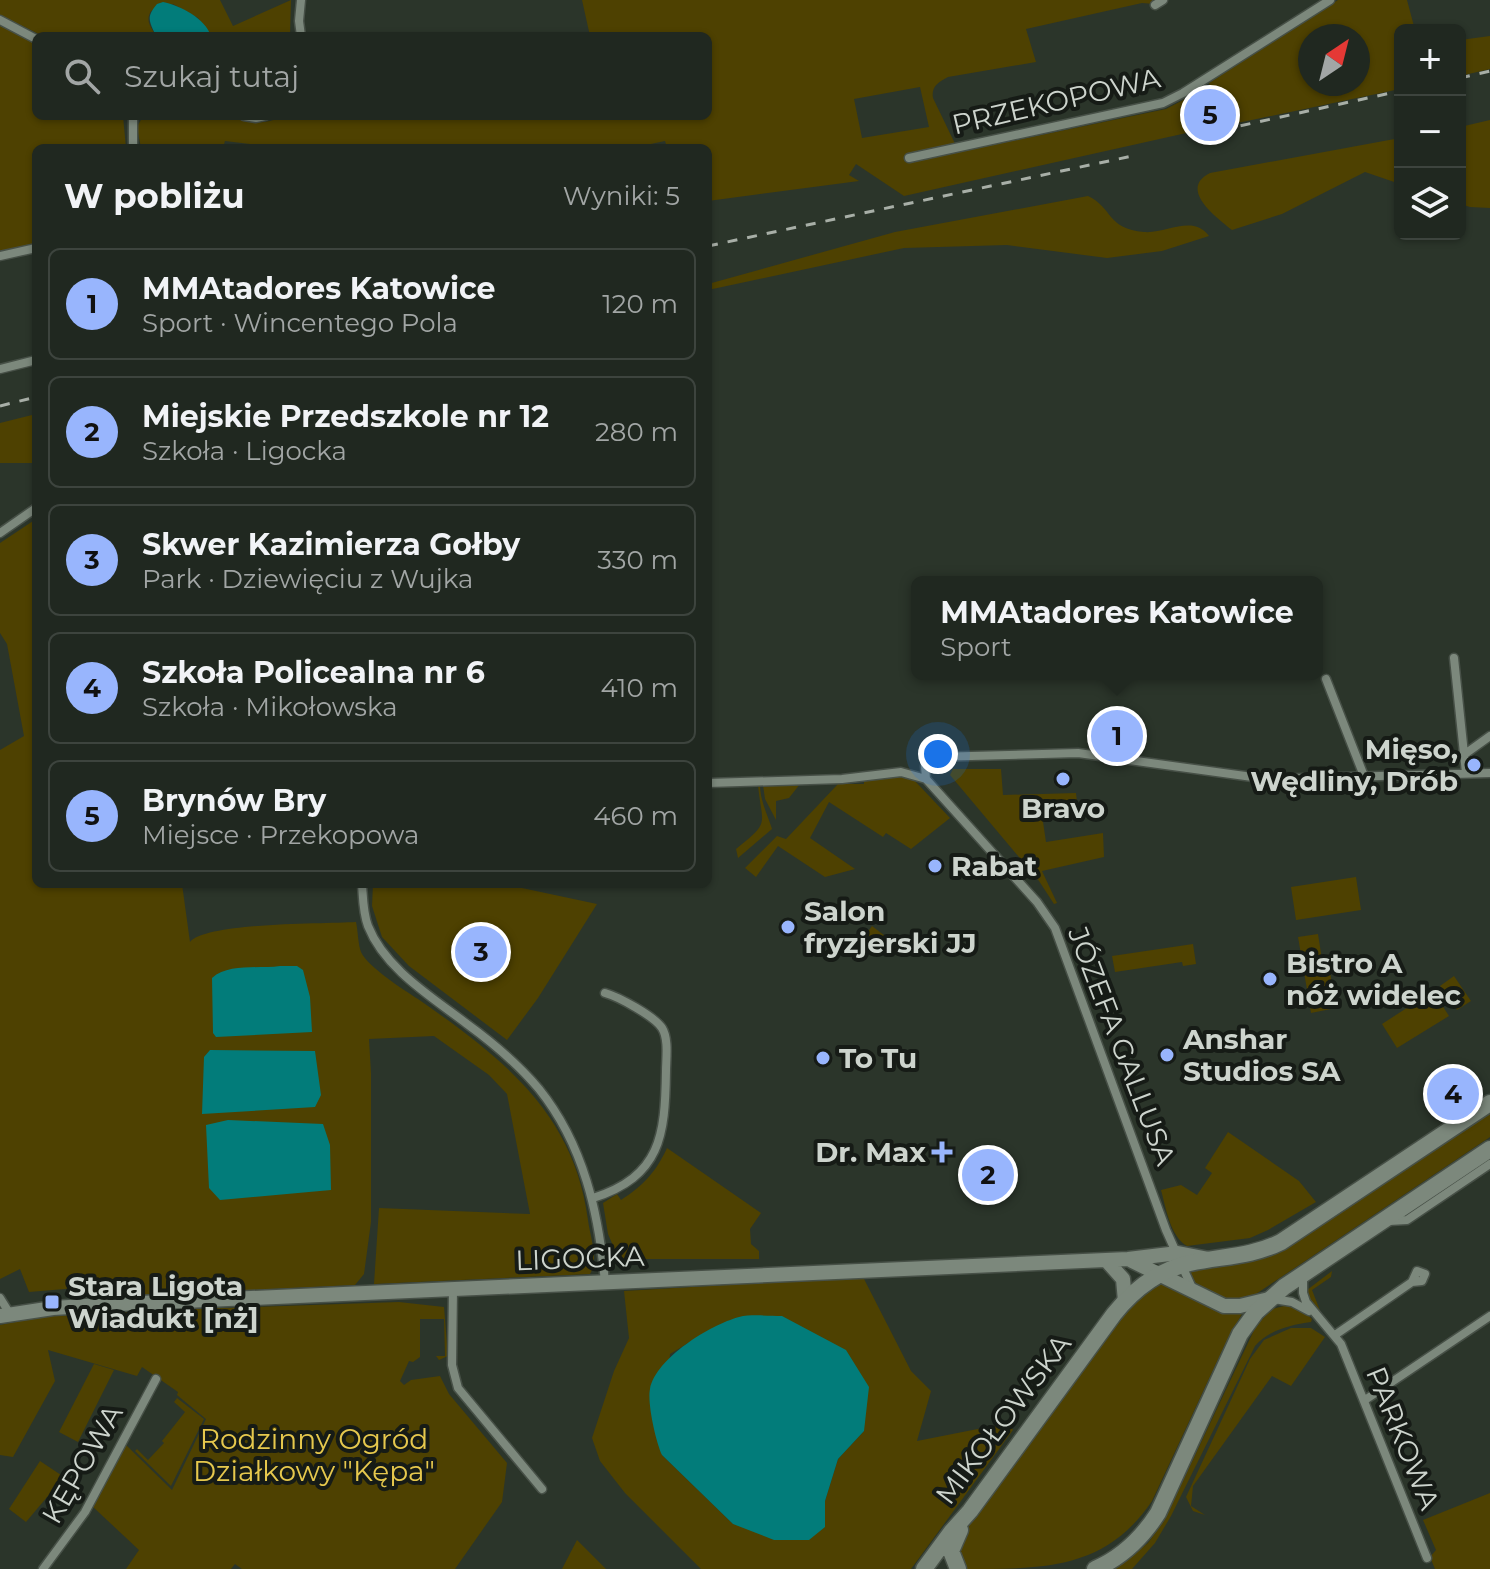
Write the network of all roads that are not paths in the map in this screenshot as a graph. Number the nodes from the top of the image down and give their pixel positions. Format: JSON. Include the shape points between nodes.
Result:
{"nodes":[{"id":1,"x":301,"y":0,"type":"edge"},
{"id":2,"x":1330,"y":0,"type":"edge"},
{"id":3,"x":0,"y":20,"type":"edge"},
{"id":4,"x":300,"y":32,"type":"edge"},
{"id":5,"x":32,"y":37,"type":"edge"},
{"id":6,"x":133,"y":120,"type":"edge"},
{"id":7,"x":133,"y":144,"type":"edge"},
{"id":8,"x":909,"y":158,"type":"dead end"},
{"id":9,"x":32,"y":249,"type":"edge"},
{"id":10,"x":0,"y":256,"type":"edge"},
{"id":11,"x":32,"y":361,"type":"edge"},
{"id":12,"x":0,"y":369,"type":"edge"},
{"id":13,"x":32,"y":511,"type":"edge"},
{"id":14,"x":0,"y":533,"type":"edge"},
{"id":15,"x":1454,"y":658,"type":"dead end"},
{"id":16,"x":1326,"y":679,"type":"dead end"},
{"id":17,"x":1490,"y":736,"type":"edge"},
{"id":18,"x":1465,"y":754,"type":"junction"},
{"id":19,"x":1466,"y":773,"type":"junction"},
{"id":20,"x":1490,"y":773,"type":"edge"},
{"id":21,"x":1364,"y":776,"type":"junction"},
{"id":22,"x":926,"y":779,"type":"junction"},
{"id":23,"x":712,"y":783,"type":"edge"},
{"id":24,"x":362,"y":888,"type":"edge"},
{"id":25,"x":605,"y":993,"type":"dead end"},
{"id":26,"x":1490,"y":1103,"type":"edge"},
{"id":27,"x":1490,"y":1149,"type":"edge"},
{"id":28,"x":1490,"y":1164,"type":"edge"},
{"id":29,"x":593,"y":1198,"type":"junction"},
{"id":30,"x":1381,"y":1222,"type":"junction"},
{"id":31,"x":1166,"y":1230,"type":"junction"},
{"id":32,"x":1162,"y":1254,"type":"junction"},
{"id":33,"x":1128,"y":1259,"type":"junction"},
{"id":34,"x":1179,"y":1259,"type":"junction"},
{"id":35,"x":1106,"y":1260,"type":"junction"},
{"id":36,"x":1161,"y":1274,"type":"junction"},
{"id":37,"x":1303,"y":1274,"type":"junction"},
{"id":38,"x":1412,"y":1282,"type":"dead end"},
{"id":39,"x":605,"y":1283,"type":"junction"},
{"id":40,"x":453,"y":1289,"type":"junction"},
{"id":41,"x":1196,"y":1293,"type":"junction"},
{"id":42,"x":0,"y":1298,"type":"edge"},
{"id":43,"x":1269,"y":1299,"type":"junction"},
{"id":44,"x":1125,"y":1301,"type":"junction"},
{"id":45,"x":5,"y":1315,"type":"edge"},
{"id":46,"x":1490,"y":1316,"type":"edge"},
{"id":47,"x":1320,"y":1320,"type":"junction"},
{"id":48,"x":1335,"y":1335,"type":"junction"},
{"id":49,"x":156,"y":1379,"type":"dead end"},
{"id":50,"x":1365,"y":1400,"type":"junction"},
{"id":51,"x":542,"y":1489,"type":"dead end"},
{"id":52,"x":970,"y":1511,"type":"junction"},
{"id":53,"x":1427,"y":1558,"type":"dead end"},
{"id":54,"x":43,"y":1569,"type":"edge"},
{"id":55,"x":924,"y":1569,"type":"edge"},
{"id":56,"x":958,"y":1569,"type":"edge"},
{"id":57,"x":1095,"y":1569,"type":"edge"}],
"edges":[{"from":1,"to":4,"type":"street"},
{"from":2,"to":8,"type":"street","name":"PRZEKOPOWA","via":[[1163,103]]},
{"from":3,"to":5,"type":"street"},
{"from":6,"to":7,"type":"street"},
{"from":9,"to":10,"type":"street"},
{"from":11,"to":12,"type":"street"},
{"from":13,"to":14,"type":"street"},
{"from":15,"to":18,"type":"street"},
{"from":16,"to":21,"type":"street"},
{"from":17,"to":18,"type":"street"},
{"from":18,"to":19,"type":"street"},
{"from":19,"to":20,"type":"street"},
{"from":19,"to":21,"type":"street"},
{"from":21,"to":22,"type":"street","via":[[1267,779],[1078,753],[934,757],[925,766]]},
{"from":22,"to":23,"type":"street","via":[[901,772]]},
{"from":22,"to":31,"type":"street","name":"JÓZEFA GALLUSA","via":[[1055,928]]},
{"from":24,"to":29,"type":"street","via":[[365,916],[381,950],[539,1090],[563,1125]]},
{"from":25,"to":29,"type":"street","via":[[661,1025],[666,1035],[666,1076],[653,1157],[634,1179]]},
{"from":26,"to":34,"type":"main road","name":"MIKOŁOWSKA","via":[[1281,1242],[1245,1255]]},
{"from":27,"to":30,"type":"main road"},
{"from":28,"to":30,"type":"street","via":[[1407,1220]]},
{"from":29,"to":39,"type":"street"},
{"from":30,"to":37,"type":"main road"},
{"from":31,"to":32,"type":"street","name":"JÓZEFA GALLUSA"},
{"from":31,"to":34,"type":"street","name":"JÓZEFA GALLUSA"},
{"from":32,"to":33,"type":"street","name":"LIGOCKA"},
{"from":32,"to":34,"type":"street","name":"MIKOŁOWSKA"},
{"from":32,"to":36,"type":"street","name":"JÓZEFA GALLUSA"},
{"from":33,"to":35,"type":"street","name":"LIGOCKA"},
{"from":33,"to":36,"type":"street"},
{"from":34,"to":36,"type":"main road","name":"MIKOŁOWSKA"},
{"from":34,"to":41,"type":"street"},
{"from":35,"to":39,"type":"street","name":"LIGOCKA"},
{"from":35,"to":44,"type":"street","via":[[1123,1279]]},
{"from":36,"to":41,"type":"street"},
{"from":36,"to":44,"type":"main road","name":"MIKOŁOWSKA"},
{"from":37,"to":43,"type":"main road"},
{"from":37,"to":47,"type":"street","name":"PARKOWA","via":[[1306,1302]]},
{"from":38,"to":48,"type":"street"},
{"from":39,"to":40,"type":"street","name":"LIGOCKA"},
{"from":40,"to":45,"type":"street","name":"LIGOCKA","via":[[118,1304]]},
{"from":40,"to":51,"type":"street","via":[[452,1365],[458,1388]]},
{"from":41,"to":43,"type":"street","via":[[1224,1306]]},
{"from":42,"to":45,"type":"street"},
{"from":43,"to":47,"type":"street","name":"PARKOWA","via":[[1292,1302]]},
{"from":43,"to":57,"type":"main road","via":[[1240,1334],[1147,1531]]},
{"from":44,"to":52,"type":"main road","name":"MIKOŁOWSKA"},
{"from":46,"to":50,"type":"street"},
{"from":47,"to":48,"type":"street","name":"PARKOWA"},
{"from":48,"to":50,"type":"street","name":"PARKOWA"},
{"from":49,"to":54,"type":"street","name":"KĘPOWA","via":[[85,1512]]},
{"from":50,"to":53,"type":"street","name":"PARKOWA"},
{"from":52,"to":55,"type":"main road","name":"MIKOŁOWSKA"},
{"from":52,"to":56,"type":"main road","via":[[951,1551]]}]}
